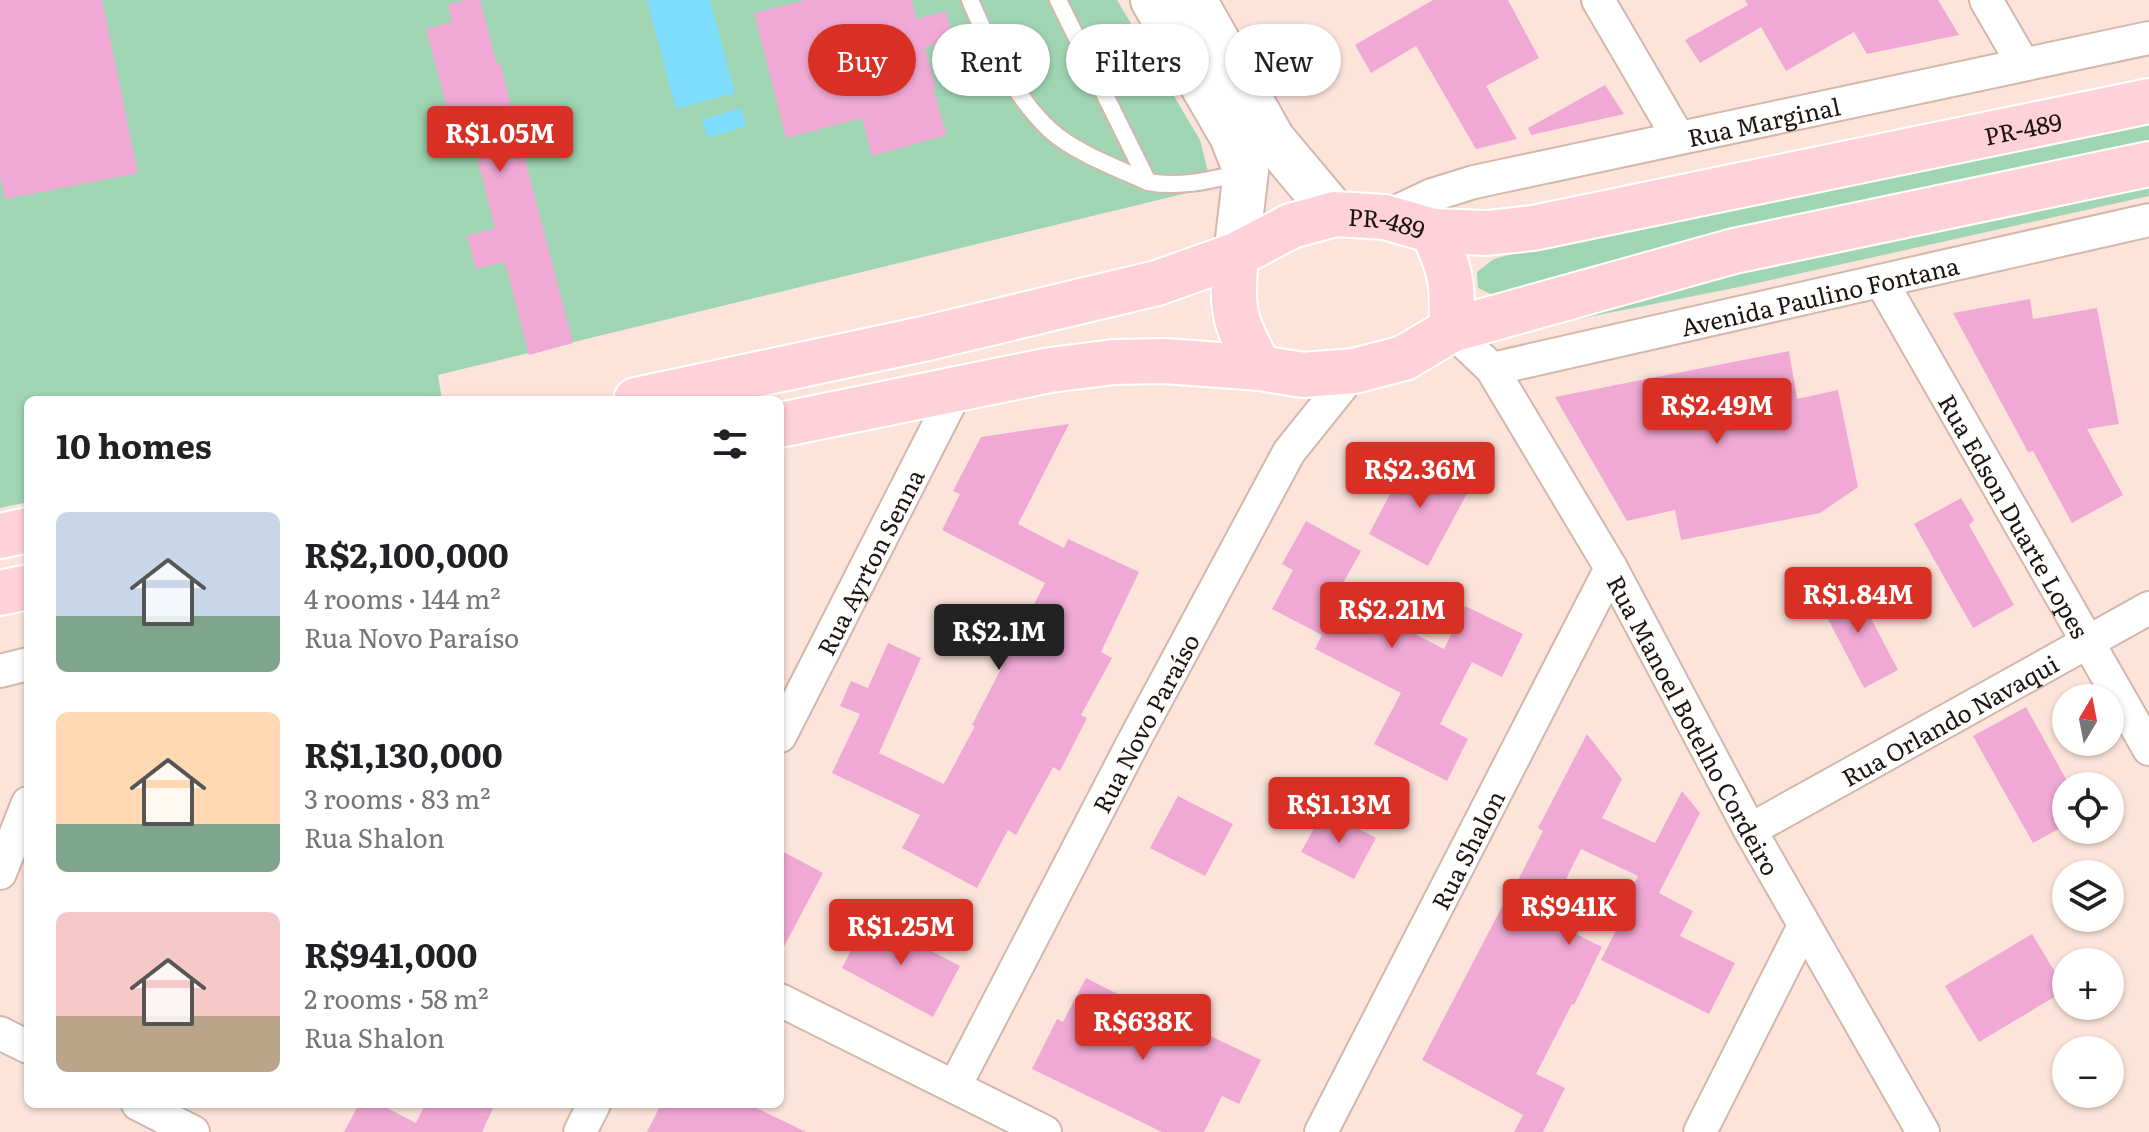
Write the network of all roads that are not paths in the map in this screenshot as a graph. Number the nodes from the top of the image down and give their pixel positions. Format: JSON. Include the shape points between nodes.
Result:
{"nodes":[{"id":1,"x":970,"y":0,"type":"edge"},
{"id":2,"x":1058,"y":0,"type":"edge"},
{"id":3,"x":1153,"y":0,"type":"edge"},
{"id":4,"x":1194,"y":0,"type":"edge"},
{"id":5,"x":1598,"y":0,"type":"edge"},
{"id":6,"x":1986,"y":0,"type":"edge"},
{"id":7,"x":2149,"y":38,"type":"edge"},
{"id":8,"x":2023,"y":64,"type":"junction"},
{"id":9,"x":2149,"y":101,"type":"edge"},
{"id":10,"x":1678,"y":137,"type":"junction"},
{"id":11,"x":2149,"y":164,"type":"edge"},
{"id":12,"x":1246,"y":171,"type":"junction"},
{"id":13,"x":1148,"y":182,"type":"junction"},
{"id":14,"x":1335,"y":214,"type":"junction"},
{"id":15,"x":1385,"y":217,"type":"junction"},
{"id":16,"x":2149,"y":220,"type":"edge"},
{"id":17,"x":1433,"y":231,"type":"junction"},
{"id":18,"x":1236,"y":255,"type":"junction"},
{"id":19,"x":1881,"y":281,"type":"junction"},
{"id":20,"x":1451,"y":330,"type":"junction"},
{"id":21,"x":1260,"y":368,"type":"junction"},
{"id":22,"x":1492,"y":369,"type":"junction"},
{"id":23,"x":1354,"y":371,"type":"junction"},
{"id":24,"x":958,"y":387,"type":"junction"},
{"id":25,"x":655,"y":396,"type":"edge"},
{"id":26,"x":784,"y":424,"type":"edge"},
{"id":27,"x":24,"y":531,"type":"edge"},
{"id":28,"x":0,"y":536,"type":"edge"},
{"id":29,"x":1611,"y":568,"type":"junction"},
{"id":30,"x":24,"y":588,"type":"edge"},
{"id":31,"x":0,"y":593,"type":"edge"},
{"id":32,"x":2149,"y":608,"type":"edge"},
{"id":33,"x":2088,"y":642,"type":"junction"},
{"id":34,"x":24,"y":665,"type":"edge"},
{"id":35,"x":0,"y":671,"type":"edge"},
{"id":36,"x":784,"y":728,"type":"edge"},
{"id":37,"x":2149,"y":749,"type":"edge"},
{"id":38,"x":24,"y":813,"type":"edge"},
{"id":39,"x":1750,"y":830,"type":"junction"},
{"id":40,"x":0,"y":873,"type":"edge"},
{"id":41,"x":1804,"y":926,"type":"junction"},
{"id":42,"x":784,"y":1002,"type":"edge"},
{"id":43,"x":0,"y":1033,"type":"edge"},
{"id":44,"x":24,"y":1045,"type":"edge"},
{"id":45,"x":955,"y":1086,"type":"junction"},
{"id":46,"x":146,"y":1108,"type":"edge"},
{"id":47,"x":592,"y":1108,"type":"edge"},
{"id":48,"x":193,"y":1132,"type":"edge"},
{"id":49,"x":580,"y":1132,"type":"edge"},
{"id":50,"x":1045,"y":1132,"type":"edge"},
{"id":51,"x":1321,"y":1132,"type":"edge"},
{"id":52,"x":1700,"y":1132,"type":"edge"},
{"id":53,"x":1923,"y":1132,"type":"edge"}],
"edges":[{"from":1,"to":13,"type":"lane","via":[[1026,104],[1052,132]]},
{"from":2,"to":13,"type":"lane"},
{"from":3,"to":12,"type":"street","via":[[1232,136]]},
{"from":4,"to":14,"type":"street","via":[[1273,140]]},
{"from":5,"to":10,"type":"street"},
{"from":6,"to":8,"type":"street"},
{"from":7,"to":8,"type":"street","name":"Rua Marginal"},
{"from":8,"to":10,"type":"street","name":"Rua Marginal"},
{"from":9,"to":17,"type":"main road","name":"PR-489","number":"PR-489","via":[[1533,228]]},
{"from":10,"to":15,"type":"street","name":"Rua Marginal","via":[[1474,182]]},
{"from":11,"to":20,"type":"main road","via":[[1734,251]]},
{"from":12,"to":13,"type":"lane","via":[[1171,186]]},
{"from":12,"to":18,"type":"street"},
{"from":14,"to":15,"type":"main road","name":"PR-489","number":"PR-489"},
{"from":14,"to":18,"type":"main road","name":"PR-489","number":"PR-489","via":[[1291,226]]},
{"from":15,"to":17,"type":"main road","name":"PR-489","number":"PR-489"},
{"from":16,"to":19,"type":"street","name":"Avenida Paulino Fontana"},
{"from":17,"to":20,"type":"main road","via":[[1449,266],[1454,294]]},
{"from":18,"to":21,"type":"main road","via":[[1234,310],[1239,333]]},
{"from":18,"to":25,"type":"main road","name":"PR-489","number":"PR-489","via":[[1157,283]]},
{"from":19,"to":22,"type":"street","name":"Avenida Paulino Fontana"},
{"from":19,"to":33,"type":"street","name":"Rua Edson Duarte Lopes"},
{"from":20,"to":22,"type":"street","name":"Rua Manoel Botelho Cordeiro"},
{"from":20,"to":23,"type":"main road","via":[[1404,358]]},
{"from":21,"to":23,"type":"main road","via":[[1303,375]]},
{"from":21,"to":24,"type":"main road","via":[[1114,362]]},
{"from":22,"to":29,"type":"street","name":"Rua Manoel Botelho Cordeiro"},
{"from":23,"to":45,"type":"street","name":"Rua Novo Paraíso","via":[[1289,452]]},
{"from":24,"to":26,"type":"main road"},
{"from":24,"to":36,"type":"street","name":"Rua Ayrton Senna"},
{"from":27,"to":28,"type":"main road"},
{"from":29,"to":39,"type":"street","name":"Rua Manoel Botelho Cordeiro"},
{"from":29,"to":51,"type":"street","name":"Rua Shalon"},
{"from":30,"to":31,"type":"main road"},
{"from":32,"to":33,"type":"street","name":"Rua Orlando Navaqui"},
{"from":33,"to":37,"type":"street","name":"Rua Edson Duarte Lopes"},
{"from":33,"to":39,"type":"street","name":"Rua Orlando Navaqui"},
{"from":34,"to":35,"type":"street"},
{"from":38,"to":40,"type":"street"},
{"from":39,"to":41,"type":"street","name":"Rua Manoel Botelho Cordeiro"},
{"from":41,"to":52,"type":"street"},
{"from":41,"to":53,"type":"street","name":"Rua Manoel Botelho Cordeiro"},
{"from":42,"to":45,"type":"street"},
{"from":43,"to":44,"type":"street"},
{"from":45,"to":50,"type":"street"},
{"from":46,"to":48,"type":"street"},
{"from":47,"to":49,"type":"street"}]}
